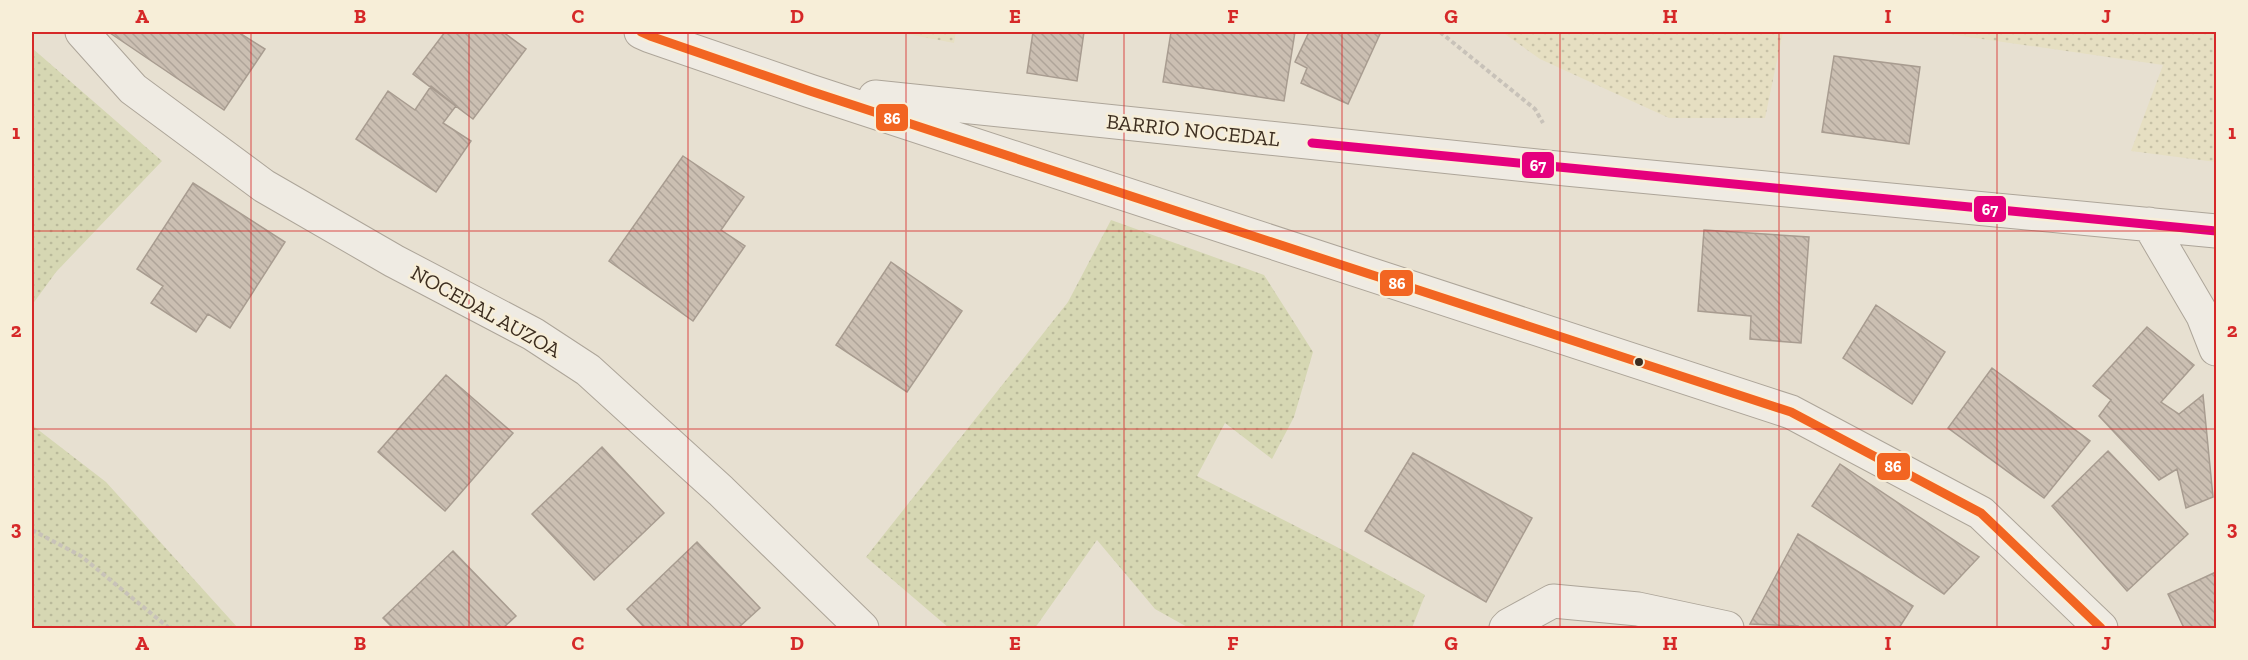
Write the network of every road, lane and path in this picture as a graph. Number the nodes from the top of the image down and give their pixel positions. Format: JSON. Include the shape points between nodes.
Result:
{"nodes":[{"id":1,"x":82,"y":32,"type":"edge"},
{"id":2,"x":642,"y":32,"type":"edge"},
{"id":3,"x":1440,"y":32,"type":"edge"},
{"id":4,"x":810,"y":91,"type":"junction"},
{"id":5,"x":1566,"y":169,"type":"junction"},
{"id":6,"x":2149,"y":224,"type":"junction"},
{"id":7,"x":2217,"y":231,"type":"edge"},
{"id":8,"x":2217,"y":349,"type":"edge"},
{"id":9,"x":32,"y":530,"type":"edge"},
{"id":10,"x":169,"y":628,"type":"edge"},
{"id":11,"x":862,"y":628,"type":"edge"},
{"id":12,"x":1506,"y":628,"type":"edge"},
{"id":13,"x":1727,"y":628,"type":"edge"},
{"id":14,"x":2101,"y":628,"type":"edge"}],
"edges":[{"from":1,"to":11,"type":"street","name":"NOCEDAL AUZOA","via":[[133,89],[264,186],[394,261],[533,334],[588,370],[721,491]]},
{"from":2,"to":4,"type":"street","name":"BARRIO NOCEDAL"},
{"from":3,"to":5,"type":"path","via":[[1535,109]]},
{"from":4,"to":5,"type":"street","name":"BARRIO NOCEDAL"},
{"from":4,"to":14,"type":"street","name":"BARRIO NOCEDAL","via":[[1791,412],[1981,513]]},
{"from":5,"to":6,"type":"street","name":"BARRIO NOCEDAL"},
{"from":6,"to":7,"type":"street","name":"BARRIO NOCEDAL"},
{"from":6,"to":8,"type":"street","via":[[2203,316]]},
{"from":9,"to":10,"type":"path","via":[[81,556]]},
{"from":12,"to":13,"type":"street","via":[[1553,601],[1638,609]]}]}
